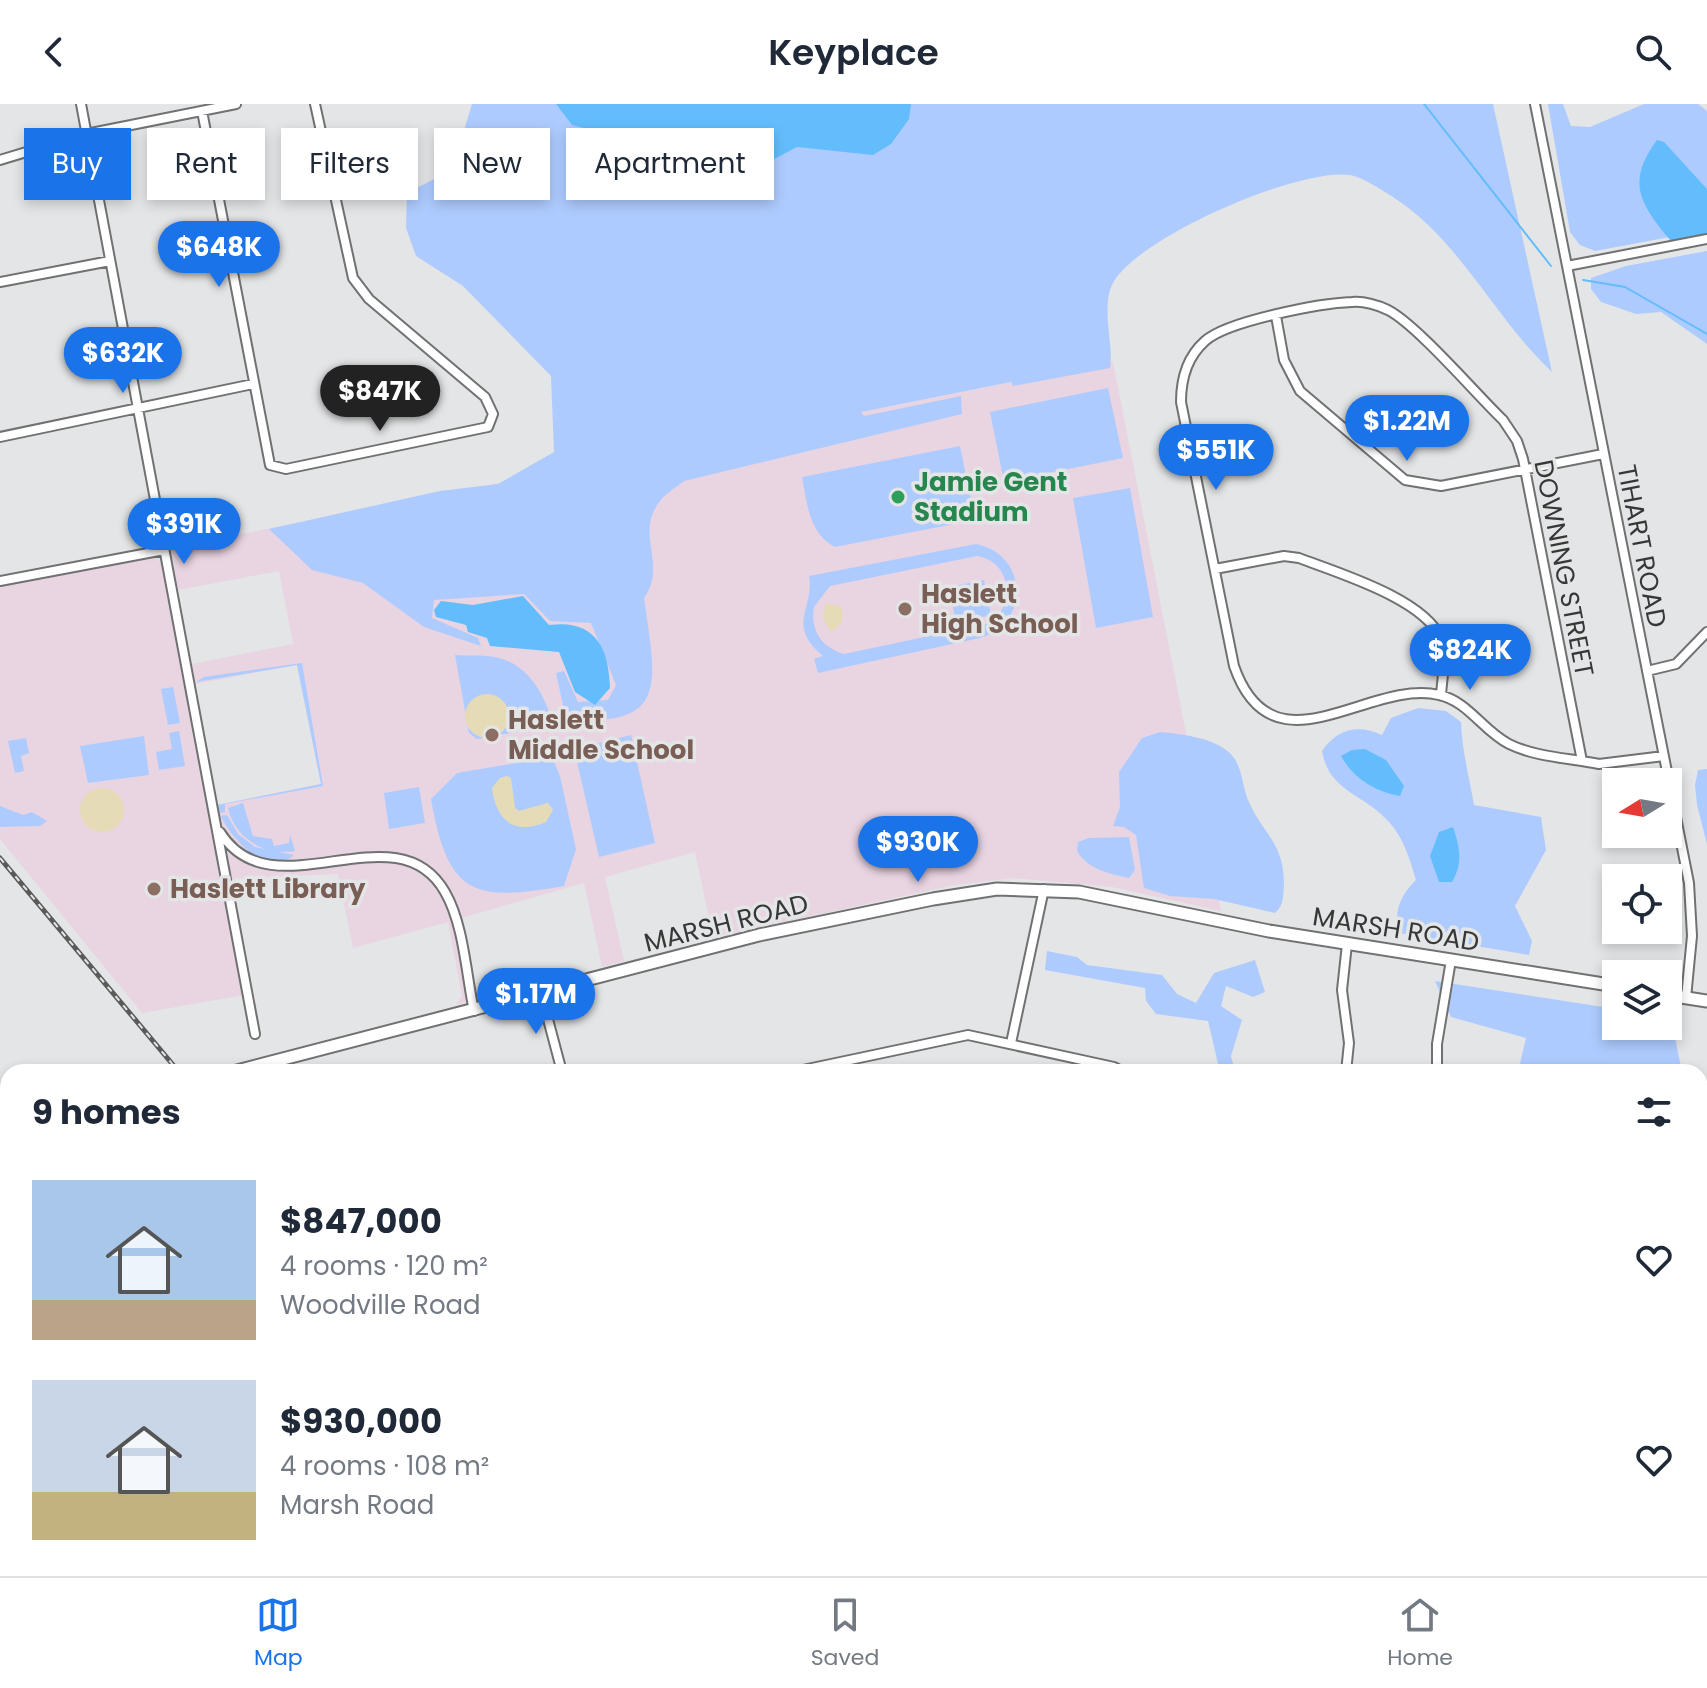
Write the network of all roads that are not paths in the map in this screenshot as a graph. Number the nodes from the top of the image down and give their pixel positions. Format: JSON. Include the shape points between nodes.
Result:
{"nodes":[{"id":1,"x":81,"y":104,"type":"edge"},
{"id":2,"x":236,"y":104,"type":"edge"},
{"id":3,"x":315,"y":104,"type":"edge"},
{"id":4,"x":1535,"y":104,"type":"edge"},
{"id":5,"x":202,"y":111,"type":"junction"},
{"id":6,"x":85,"y":128,"type":"edge"},
{"id":7,"x":116,"y":128,"type":"edge"},
{"id":8,"x":24,"y":153,"type":"edge"},
{"id":9,"x":0,"y":160,"type":"edge"},
{"id":10,"x":98,"y":200,"type":"edge"},
{"id":11,"x":1707,"y":239,"type":"edge"},
{"id":12,"x":110,"y":261,"type":"junction"},
{"id":13,"x":1567,"y":266,"type":"junction"},
{"id":14,"x":0,"y":282,"type":"edge"},
{"id":15,"x":1276,"y":316,"type":"junction"},
{"id":16,"x":253,"y":384,"type":"junction"},
{"id":17,"x":137,"y":408,"type":"junction"},
{"id":18,"x":0,"y":437,"type":"edge"},
{"id":19,"x":1603,"y":454,"type":"junction"},
{"id":20,"x":1526,"y":469,"type":"junction"},
{"id":21,"x":164,"y":550,"type":"junction"},
{"id":22,"x":1215,"y":569,"type":"junction"},
{"id":23,"x":0,"y":581,"type":"edge"},
{"id":24,"x":1707,"y":632,"type":"edge"},
{"id":25,"x":1647,"y":671,"type":"junction"},
{"id":26,"x":1441,"y":695,"type":"junction"},
{"id":27,"x":1664,"y":756,"type":"junction"},
{"id":28,"x":1582,"y":761,"type":"junction"},
{"id":29,"x":215,"y":816,"type":"junction"},
{"id":30,"x":246,"y":856,"type":"junction"},
{"id":31,"x":223,"y":860,"type":"junction"},
{"id":32,"x":1044,"y":889,"type":"junction"},
{"id":33,"x":1347,"y":944,"type":"junction"},
{"id":34,"x":1451,"y":960,"type":"junction"},
{"id":35,"x":1602,"y":984,"type":"edge"},
{"id":36,"x":541,"y":993,"type":"junction"},
{"id":37,"x":1682,"y":997,"type":"edge"},
{"id":38,"x":1686,"y":998,"type":"junction"},
{"id":39,"x":1707,"y":1001,"type":"edge"},
{"id":40,"x":474,"y":1011,"type":"junction"},
{"id":41,"x":255,"y":1034,"type":"dead end"},
{"id":42,"x":1011,"y":1043,"type":"junction"},
{"id":43,"x":265,"y":1064,"type":"edge"},
{"id":44,"x":560,"y":1064,"type":"edge"},
{"id":45,"x":829,"y":1064,"type":"edge"},
{"id":46,"x":1101,"y":1064,"type":"edge"},
{"id":47,"x":1347,"y":1064,"type":"edge"},
{"id":48,"x":1437,"y":1064,"type":"edge"}],
"edges":[{"from":1,"to":6,"type":"street"},
{"from":2,"to":5,"type":"street"},
{"from":3,"to":16,"type":"street","via":[[353,278],[369,299],[485,397],[492,408],[491,421],[484,428],[275,468],[268,461]]},
{"from":4,"to":13,"type":"street","name":"TIHART ROAD"},
{"from":5,"to":7,"type":"street"},
{"from":5,"to":16,"type":"street"},
{"from":8,"to":9,"type":"street"},
{"from":10,"to":12,"type":"street"},
{"from":11,"to":13,"type":"street"},
{"from":12,"to":14,"type":"street"},
{"from":12,"to":17,"type":"street"},
{"from":13,"to":19,"type":"street","name":"TIHART ROAD"},
{"from":15,"to":20,"type":"street","name":"DOWNING STREET","via":[[1349,302],[1390,311],[1509,427]]},
{"from":15,"to":20,"type":"street","via":[[1284,360],[1300,391],[1398,477],[1441,486]]},
{"from":15,"to":22,"type":"street","name":"DOWNING STREET","via":[[1214,333],[1194,353],[1183,376],[1181,402]]},
{"from":16,"to":17,"type":"street"},
{"from":17,"to":18,"type":"street"},
{"from":17,"to":21,"type":"street"},
{"from":19,"to":20,"type":"street"},
{"from":19,"to":25,"type":"street","name":"TIHART ROAD"},
{"from":20,"to":28,"type":"street","name":"DOWNING STREET"},
{"from":21,"to":23,"type":"street"},
{"from":21,"to":29,"type":"street"},
{"from":22,"to":26,"type":"street","via":[[1299,558],[1403,602],[1424,615],[1441,641]]},
{"from":22,"to":26,"type":"street","name":"DOWNING STREET","via":[[1234,666],[1262,708],[1286,718],[1315,720],[1413,693]]},
{"from":24,"to":25,"type":"street","via":[[1676,664]]},
{"from":25,"to":27,"type":"street","name":"TIHART ROAD"},
{"from":26,"to":28,"type":"street","via":[[1524,751]]},
{"from":27,"to":28,"type":"street","via":[[1615,765]]},
{"from":27,"to":38,"type":"street","name":"TIHART ROAD","via":[[1691,908]]},
{"from":29,"to":30,"type":"street","via":[[225,840]]},
{"from":29,"to":31,"type":"street"},
{"from":30,"to":31,"type":"street"},
{"from":30,"to":40,"type":"street","via":[[292,866],[384,856],[427,871],[444,890],[454,914]]},
{"from":31,"to":41,"type":"street"},
{"from":32,"to":33,"type":"main road","name":"MARSH ROAD"},
{"from":32,"to":36,"type":"main road","name":"MARSH ROAD","via":[[962,893],[823,921]]},
{"from":32,"to":42,"type":"street"},
{"from":33,"to":34,"type":"main road","name":"MARSH ROAD"},
{"from":33,"to":47,"type":"street","via":[[1342,981]]},
{"from":34,"to":35,"type":"main road","name":"MARSH ROAD"},
{"from":34,"to":48,"type":"street"},
{"from":36,"to":40,"type":"main road","name":"MARSH ROAD"},
{"from":36,"to":44,"type":"street"},
{"from":37,"to":38,"type":"main road"},
{"from":38,"to":39,"type":"main road"},
{"from":40,"to":43,"type":"main road","name":"MARSH ROAD"},
{"from":42,"to":45,"type":"street","via":[[955,1036]]},
{"from":42,"to":46,"type":"street"}]}
